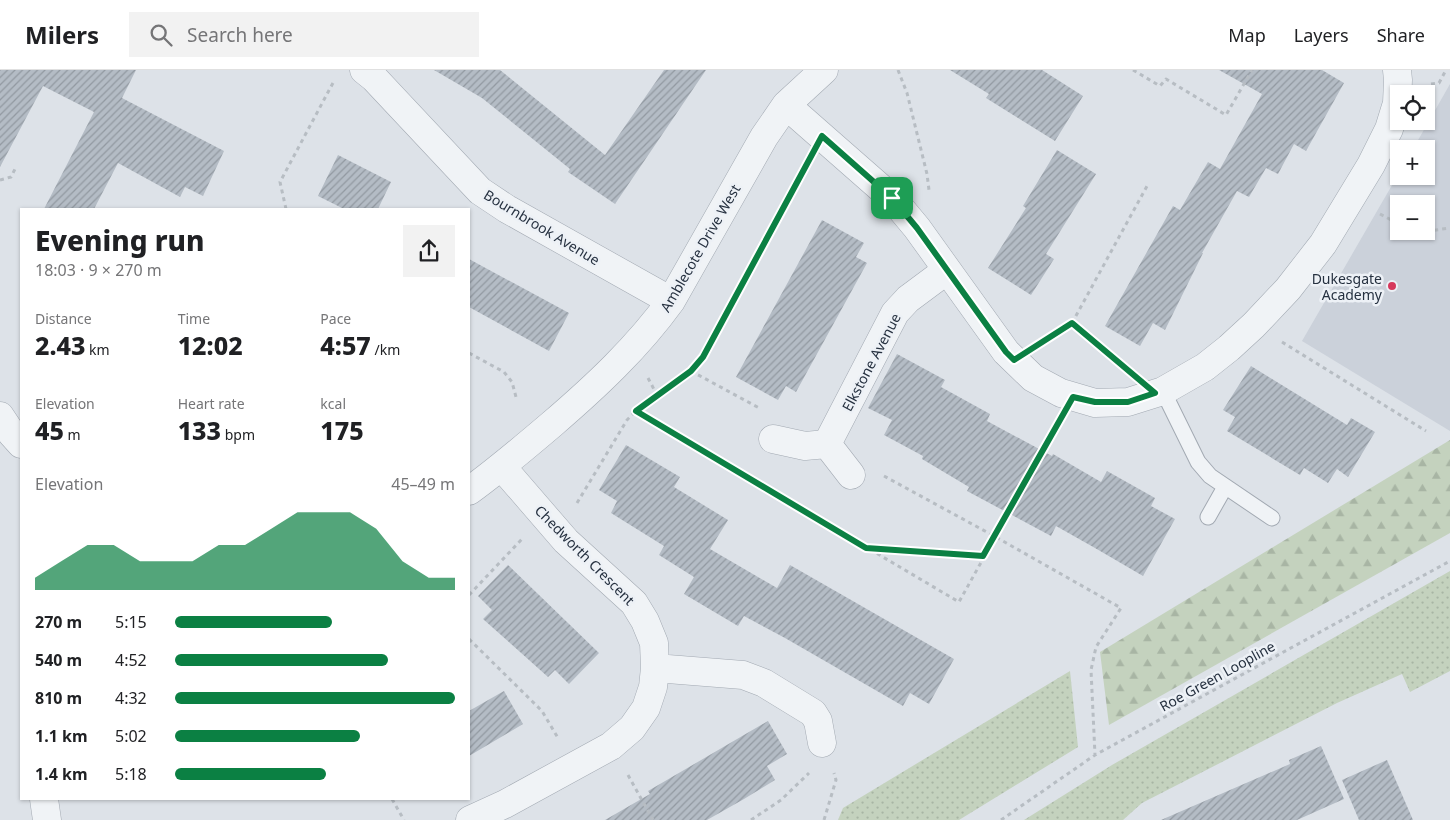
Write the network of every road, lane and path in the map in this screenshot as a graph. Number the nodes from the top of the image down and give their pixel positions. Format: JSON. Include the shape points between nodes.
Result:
{"nodes":[{"id":1,"x":364,"y":70,"type":"edge"},
{"id":2,"x":824,"y":70,"type":"edge"},
{"id":3,"x":898,"y":70,"type":"edge"},
{"id":4,"x":1133,"y":70,"type":"edge"},
{"id":5,"x":1252,"y":70,"type":"edge"},
{"id":6,"x":1397,"y":70,"type":"edge"},
{"id":7,"x":336,"y":79,"type":"dead end"},
{"id":8,"x":786,"y":105,"type":"junction"},
{"id":9,"x":822,"y":136,"type":"junction"},
{"id":10,"x":15,"y":169,"type":"dead end"},
{"id":11,"x":0,"y":180,"type":"edge"},
{"id":12,"x":1147,"y":186,"type":"dead end"},
{"id":13,"x":286,"y":208,"type":"edge"},
{"id":14,"x":917,"y":228,"type":"junction"},
{"id":15,"x":1450,"y":228,"type":"edge"},
{"id":16,"x":1435,"y":230,"type":"edge"},
{"id":17,"x":947,"y":270,"type":"junction"},
{"id":18,"x":670,"y":301,"type":"junction"},
{"id":19,"x":1072,"y":323,"type":"junction"},
{"id":20,"x":1254,"y":325,"type":"junction"},
{"id":21,"x":470,"y":354,"type":"edge"},
{"id":22,"x":1014,"y":360,"type":"junction"},
{"id":23,"x":691,"y":371,"type":"junction"},
{"id":24,"x":1159,"y":392,"type":"junction"},
{"id":25,"x":516,"y":397,"type":"dead end"},
{"id":26,"x":1073,"y":397,"type":"junction"},
{"id":27,"x":636,"y":411,"type":"junction"},
{"id":28,"x":0,"y":416,"type":"edge"},
{"id":29,"x":1426,"y":431,"type":"dead end"},
{"id":30,"x":773,"y":439,"type":"joint"},
{"id":31,"x":20,"y":443,"type":"edge"},
{"id":32,"x":828,"y":444,"type":"junction"},
{"id":33,"x":502,"y":467,"type":"junction"},
{"id":34,"x":851,"y":475,"type":"joint"},
{"id":35,"x":1225,"y":487,"type":"junction"},
{"id":36,"x":470,"y":490,"type":"edge"},
{"id":37,"x":1208,"y":517,"type":"dead end"},
{"id":38,"x":1272,"y":518,"type":"dead end"},
{"id":39,"x":552,"y":524,"type":"junction"},
{"id":40,"x":994,"y":536,"type":"junction"},
{"id":41,"x":866,"y":548,"type":"junction"},
{"id":42,"x":983,"y":556,"type":"junction"},
{"id":43,"x":1450,"y":561,"type":"edge"},
{"id":44,"x":470,"y":594,"type":"edge"},
{"id":45,"x":470,"y":641,"type":"edge"},
{"id":46,"x":655,"y":668,"type":"junction"},
{"id":47,"x":611,"y":746,"type":"junction"},
{"id":48,"x":825,"y":749,"type":"junction"},
{"id":49,"x":1095,"y":755,"type":"junction"},
{"id":50,"x":574,"y":766,"type":"junction"},
{"id":51,"x":44,"y":800,"type":"edge"},
{"id":52,"x":393,"y":800,"type":"edge"},
{"id":53,"x":47,"y":820,"type":"edge"},
{"id":54,"x":404,"y":820,"type":"edge"},
{"id":55,"x":470,"y":820,"type":"edge"},
{"id":56,"x":654,"y":820,"type":"edge"},
{"id":57,"x":751,"y":820,"type":"edge"},
{"id":58,"x":824,"y":820,"type":"edge"},
{"id":59,"x":1001,"y":820,"type":"edge"}],
"edges":[{"from":1,"to":18,"type":"street","name":"Bournbrook Avenue","via":[[480,191],[506,209]]},
{"from":2,"to":8,"type":"street","name":"Amblecote Drive West"},
{"from":3,"to":14,"type":"path","via":[[908,94],[927,174],[929,191]]},
{"from":4,"to":5,"type":"path","via":[[1160,86],[1166,79],[1226,115]]},
{"from":6,"to":20,"type":"street","via":[[1397,103],[1371,165],[1323,244],[1288,289]]},
{"from":7,"to":13,"type":"path","via":[[280,182]]},
{"from":8,"to":9,"type":"street"},
{"from":8,"to":18,"type":"street","name":"Amblecote Drive West","via":[[764,137]]},
{"from":9,"to":14,"type":"street","via":[[892,198]]},
{"from":9,"to":23,"type":"path","via":[[703,357]]},
{"from":10,"to":11,"type":"path","via":[[11,177]]},
{"from":12,"to":19,"type":"path"},
{"from":14,"to":17,"type":"street"},
{"from":15,"to":16,"type":"path"},
{"from":17,"to":22,"type":"street"},
{"from":17,"to":32,"type":"street","name":"Elkstone Avenue","via":[[908,299],[895,313]]},
{"from":18,"to":33,"type":"street","name":"Amblecote Drive West","via":[[632,349],[577,403]]},
{"from":19,"to":22,"type":"path"},
{"from":19,"to":24,"type":"path"},
{"from":20,"to":24,"type":"street","via":[[1205,367]]},
{"from":20,"to":29,"type":"path"},
{"from":21,"to":25,"type":"path","via":[[504,372],[512,382]]},
{"from":22,"to":26,"type":"street","via":[[1033,378]]},
{"from":23,"to":27,"type":"path"},
{"from":23,"to":30,"type":"path","via":[[769,413]]},
{"from":24,"to":26,"type":"street","via":[[1128,402],[1095,402]]},
{"from":24,"to":35,"type":"lane","via":[[1198,462]]},
{"from":26,"to":40,"type":"path"},
{"from":27,"to":39,"type":"path"},
{"from":27,"to":41,"type":"path"},
{"from":28,"to":31,"type":"street"},
{"from":30,"to":32,"type":"street","via":[[806,446]]},
{"from":32,"to":34,"type":"street"},
{"from":33,"to":36,"type":"street","name":"Amblecote Drive West"},
{"from":33,"to":39,"type":"street","name":"Chedworth Crescent"},
{"from":34,"to":40,"type":"path","via":[[869,468]]},
{"from":35,"to":37,"type":"lane"},
{"from":35,"to":38,"type":"lane"},
{"from":39,"to":44,"type":"path"},
{"from":39,"to":46,"type":"street","name":"Chedworth Crescent","via":[[634,603],[654,642]]},
{"from":40,"to":42,"type":"path"},
{"from":40,"to":49,"type":"path","via":[[1121,608],[1096,647],[1091,670]]},
{"from":41,"to":42,"type":"path"},
{"from":41,"to":42,"type":"path","via":[[958,602]]},
{"from":43,"to":49,"type":"path","name":"Roe Green Loopline"},
{"from":45,"to":50,"type":"path","via":[[542,711]]},
{"from":46,"to":47,"type":"street","name":"Chedworth Crescent","via":[[646,708],[632,728]]},
{"from":46,"to":48,"type":"street","via":[[743,675],[764,683],[813,713]]},
{"from":47,"to":50,"type":"street","name":"Chedworth Crescent"},
{"from":47,"to":56,"type":"path"},
{"from":48,"to":57,"type":"path","via":[[781,800]]},
{"from":48,"to":58,"type":"path","via":[[836,780]]},
{"from":49,"to":59,"type":"path","name":"Roe Green Loopline"},
{"from":50,"to":55,"type":"street","name":"Chedworth Crescent"},
{"from":51,"to":53,"type":"street"},
{"from":52,"to":54,"type":"path"}]}
